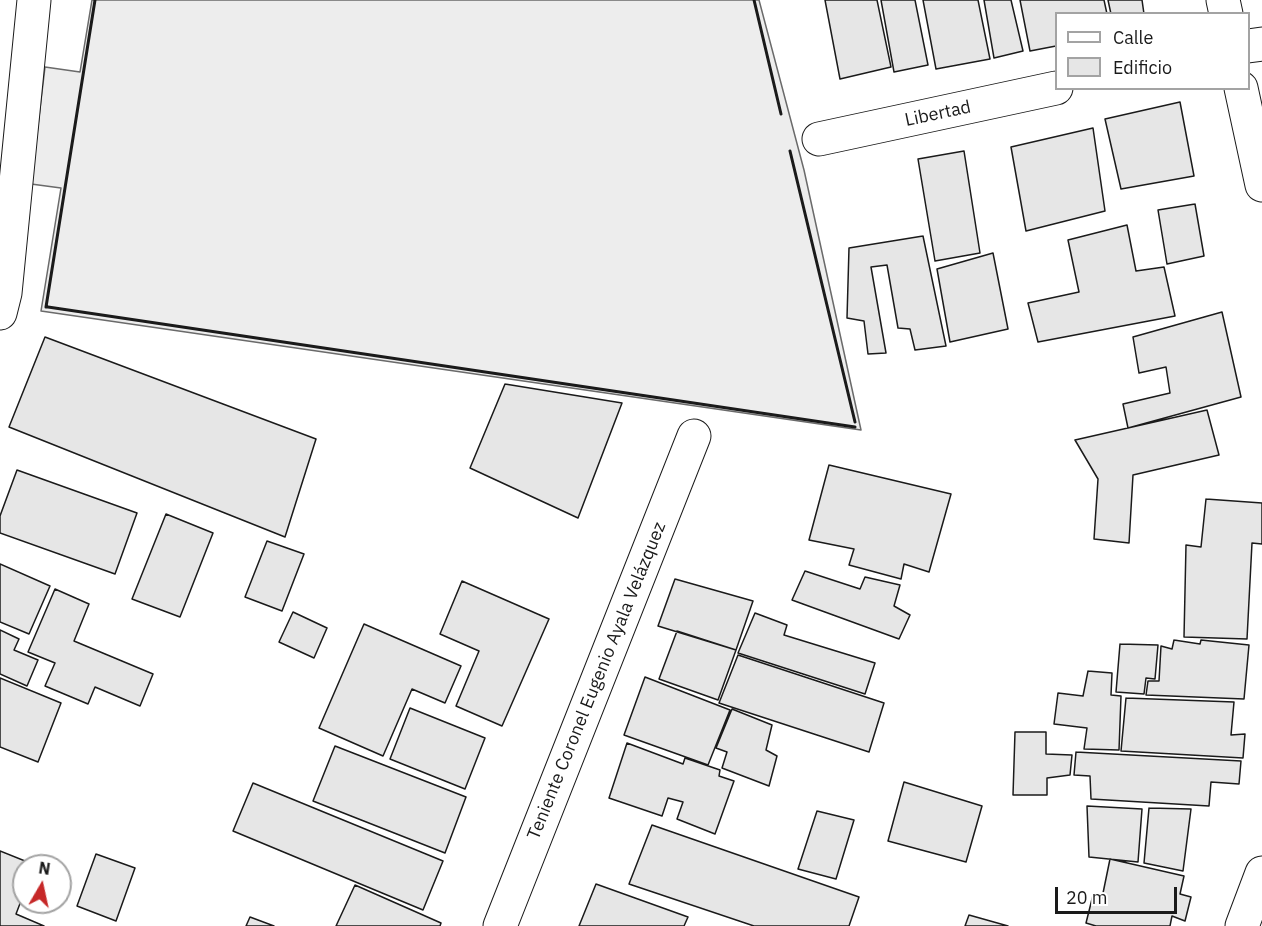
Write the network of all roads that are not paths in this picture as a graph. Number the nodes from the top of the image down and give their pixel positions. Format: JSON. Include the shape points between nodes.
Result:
{"nodes":[{"id":1,"x":34,"y":0,"type":"edge"},
{"id":2,"x":1055,"y":88,"type":"edge"},
{"id":3,"x":1241,"y":90,"type":"edge"},
{"id":4,"x":819,"y":139,"type":"dead end"},
{"id":5,"x":1262,"y":185,"type":"edge"},
{"id":6,"x":0,"y":313,"type":"edge"},
{"id":7,"x":694,"y":436,"type":"dead end"},
{"id":8,"x":1262,"y":873,"type":"edge"},
{"id":9,"x":500,"y":926,"type":"edge"},
{"id":10,"x":1242,"y":926,"type":"edge"}],
"edges":[{"from":1,"to":6,"type":"street"},
{"from":2,"to":4,"type":"street","name":"Libertad"},
{"from":3,"to":5,"type":"street"},
{"from":7,"to":9,"type":"street","name":"Teniente Coronel Eugenio Ayala Velázquez"},
{"from":8,"to":10,"type":"street"}]}
